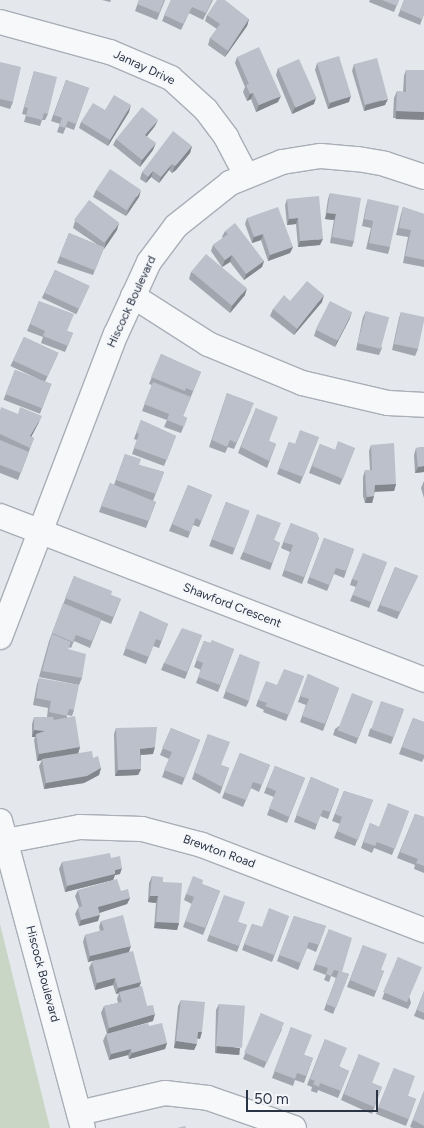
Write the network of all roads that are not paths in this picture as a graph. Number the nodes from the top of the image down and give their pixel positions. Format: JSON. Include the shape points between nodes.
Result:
{"nodes":[{"id":1,"x":0,"y":22,"type":"edge"},
{"id":2,"x":246,"y":175,"type":"junction"},
{"id":3,"x":424,"y":178,"type":"edge"},
{"id":4,"x":133,"y":296,"type":"junction"},
{"id":5,"x":424,"y":404,"type":"edge"},
{"id":6,"x":0,"y":516,"type":"edge"},
{"id":7,"x":40,"y":532,"type":"junction"},
{"id":8,"x":0,"y":636,"type":"edge"},
{"id":9,"x":424,"y":680,"type":"edge"},
{"id":10,"x":3,"y":831,"type":"edge"},
{"id":11,"x":424,"y":930,"type":"edge"},
{"id":12,"x":81,"y":1121,"type":"edge"},
{"id":13,"x":294,"y":1128,"type":"edge"}],
"edges":[{"from":1,"to":2,"type":"street","name":"Janray Drive","via":[[110,52],[171,78],[206,110],[226,137]]},
{"from":2,"to":3,"type":"street","name":"Hiscock Boulevard","via":[[282,162],[321,156],[385,164]]},
{"from":2,"to":4,"type":"street","name":"Hiscock Boulevard","via":[[212,194],[176,226],[149,262]]},
{"from":4,"to":5,"type":"street","via":[[208,344],[302,383],[388,402]]},
{"from":4,"to":7,"type":"street","name":"Hiscock Boulevard"},
{"from":6,"to":7,"type":"street","name":"Shawford Crescent"},
{"from":7,"to":8,"type":"street","name":"Hiscock Boulevard"},
{"from":7,"to":9,"type":"street","name":"Shawford Crescent"},
{"from":10,"to":11,"type":"street","name":"Brewton Road","via":[[109,826],[142,829],[202,845]]},
{"from":10,"to":12,"type":"street","name":"Hiscock Boulevard"},
{"from":12,"to":13,"type":"street","via":[[165,1093],[208,1098]]}]}
